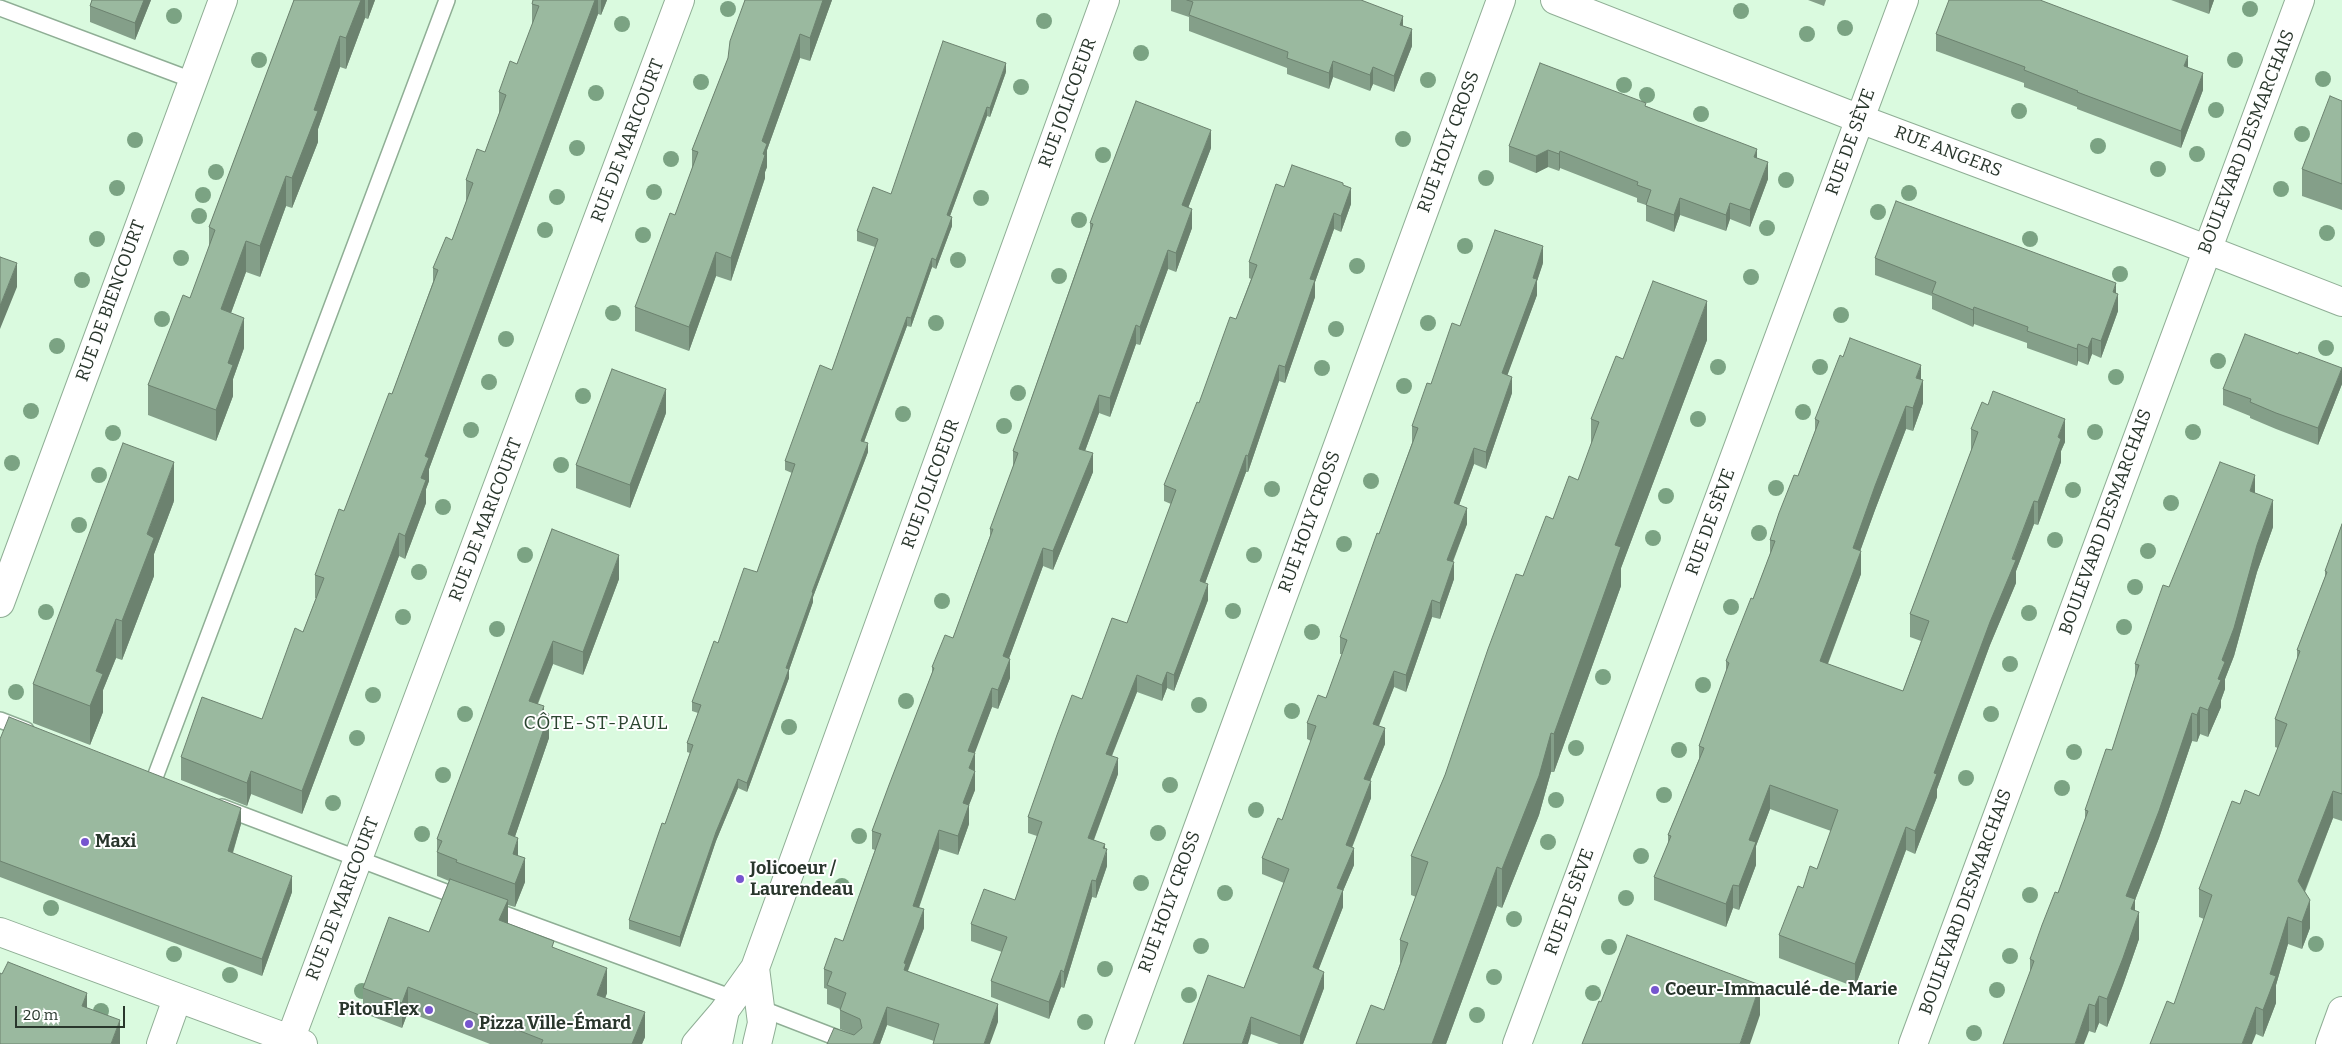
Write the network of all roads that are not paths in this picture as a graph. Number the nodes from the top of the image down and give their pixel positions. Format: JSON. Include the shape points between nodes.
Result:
{"nodes":[{"id":1,"x":223,"y":0,"type":"edge"},
{"id":2,"x":447,"y":0,"type":"edge"},
{"id":3,"x":680,"y":0,"type":"edge"},
{"id":4,"x":1105,"y":0,"type":"edge"},
{"id":5,"x":1501,"y":0,"type":"edge"},
{"id":6,"x":1555,"y":0,"type":"edge"},
{"id":7,"x":1904,"y":0,"type":"edge"},
{"id":8,"x":2300,"y":0,"type":"edge"},
{"id":9,"x":0,"y":8,"type":"edge"},
{"id":10,"x":192,"y":80,"type":"junction"},
{"id":11,"x":1860,"y":119,"type":"junction"},
{"id":12,"x":2206,"y":249,"type":"junction"},
{"id":13,"x":2342,"y":302,"type":"edge"},
{"id":14,"x":0,"y":603,"type":"edge"},
{"id":15,"x":0,"y":720,"type":"edge"},
{"id":16,"x":36,"y":735,"type":"edge"},
{"id":17,"x":136,"y":773,"type":"edge"},
{"id":18,"x":209,"y":802,"type":"edge"},
{"id":19,"x":359,"y":860,"type":"junction"},
{"id":20,"x":0,"y":932,"type":"edge"},
{"id":21,"x":755,"y":968,"type":"junction"},
{"id":22,"x":177,"y":999,"type":"junction"},
{"id":23,"x":729,"y":1004,"type":"junction"},
{"id":24,"x":760,"y":1008,"type":"junction"},
{"id":25,"x":2342,"y":1012,"type":"edge"},
{"id":26,"x":816,"y":1037,"type":"edge"},
{"id":27,"x":297,"y":1042,"type":"edge"},
{"id":28,"x":161,"y":1044,"type":"edge"},
{"id":29,"x":696,"y":1044,"type":"edge"},
{"id":30,"x":718,"y":1044,"type":"edge"},
{"id":31,"x":757,"y":1044,"type":"edge"},
{"id":32,"x":853,"y":1044,"type":"edge"},
{"id":33,"x":1118,"y":1044,"type":"edge"},
{"id":34,"x":1517,"y":1044,"type":"edge"},
{"id":35,"x":1913,"y":1044,"type":"edge"},
{"id":36,"x":2330,"y":1044,"type":"edge"}],
"edges":[{"from":1,"to":10,"type":"street","name":"RUE DE BIENCOURT"},
{"from":2,"to":17,"type":"lane","via":[[159,782]]},
{"from":3,"to":19,"type":"street","name":"RUE DE MARICOURT"},
{"from":4,"to":21,"type":"street","name":"RUE JOLICOEUR"},
{"from":5,"to":33,"type":"street","name":"RUE HOLY CROSS"},
{"from":6,"to":11,"type":"street","name":"RUE ANGERS"},
{"from":7,"to":11,"type":"street","name":"RUE DE SÈVE"},
{"from":8,"to":12,"type":"street","name":"BOULEVARD DESMARCHAIS"},
{"from":9,"to":10,"type":"lane"},
{"from":10,"to":14,"type":"street","name":"RUE DE BIENCOURT"},
{"from":11,"to":12,"type":"street","name":"RUE ANGERS"},
{"from":11,"to":34,"type":"street","name":"RUE DE SÈVE"},
{"from":12,"to":13,"type":"street","name":"RUE ANGERS"},
{"from":12,"to":35,"type":"street","name":"BOULEVARD DESMARCHAIS"},
{"from":15,"to":16,"type":"lane"},
{"from":18,"to":19,"type":"lane"},
{"from":19,"to":23,"type":"lane"},
{"from":19,"to":27,"type":"street","name":"RUE DE MARICOURT"},
{"from":20,"to":22,"type":"street"},
{"from":21,"to":23,"type":"street","name":"RUE JOLICOEUR"},
{"from":21,"to":24,"type":"street","name":"RUE JOLICOEUR"},
{"from":22,"to":27,"type":"street"},
{"from":22,"to":28,"type":"street"},
{"from":23,"to":29,"type":"street","name":"RUE JOLICOEUR"},
{"from":23,"to":30,"type":"street","name":"RUE JOLICOEUR"},
{"from":24,"to":26,"type":"lane"},
{"from":24,"to":31,"type":"street","name":"RUE JOLICOEUR","via":[[762,1023]]},
{"from":25,"to":36,"type":"street"},
{"from":26,"to":32,"type":"lane"}]}
